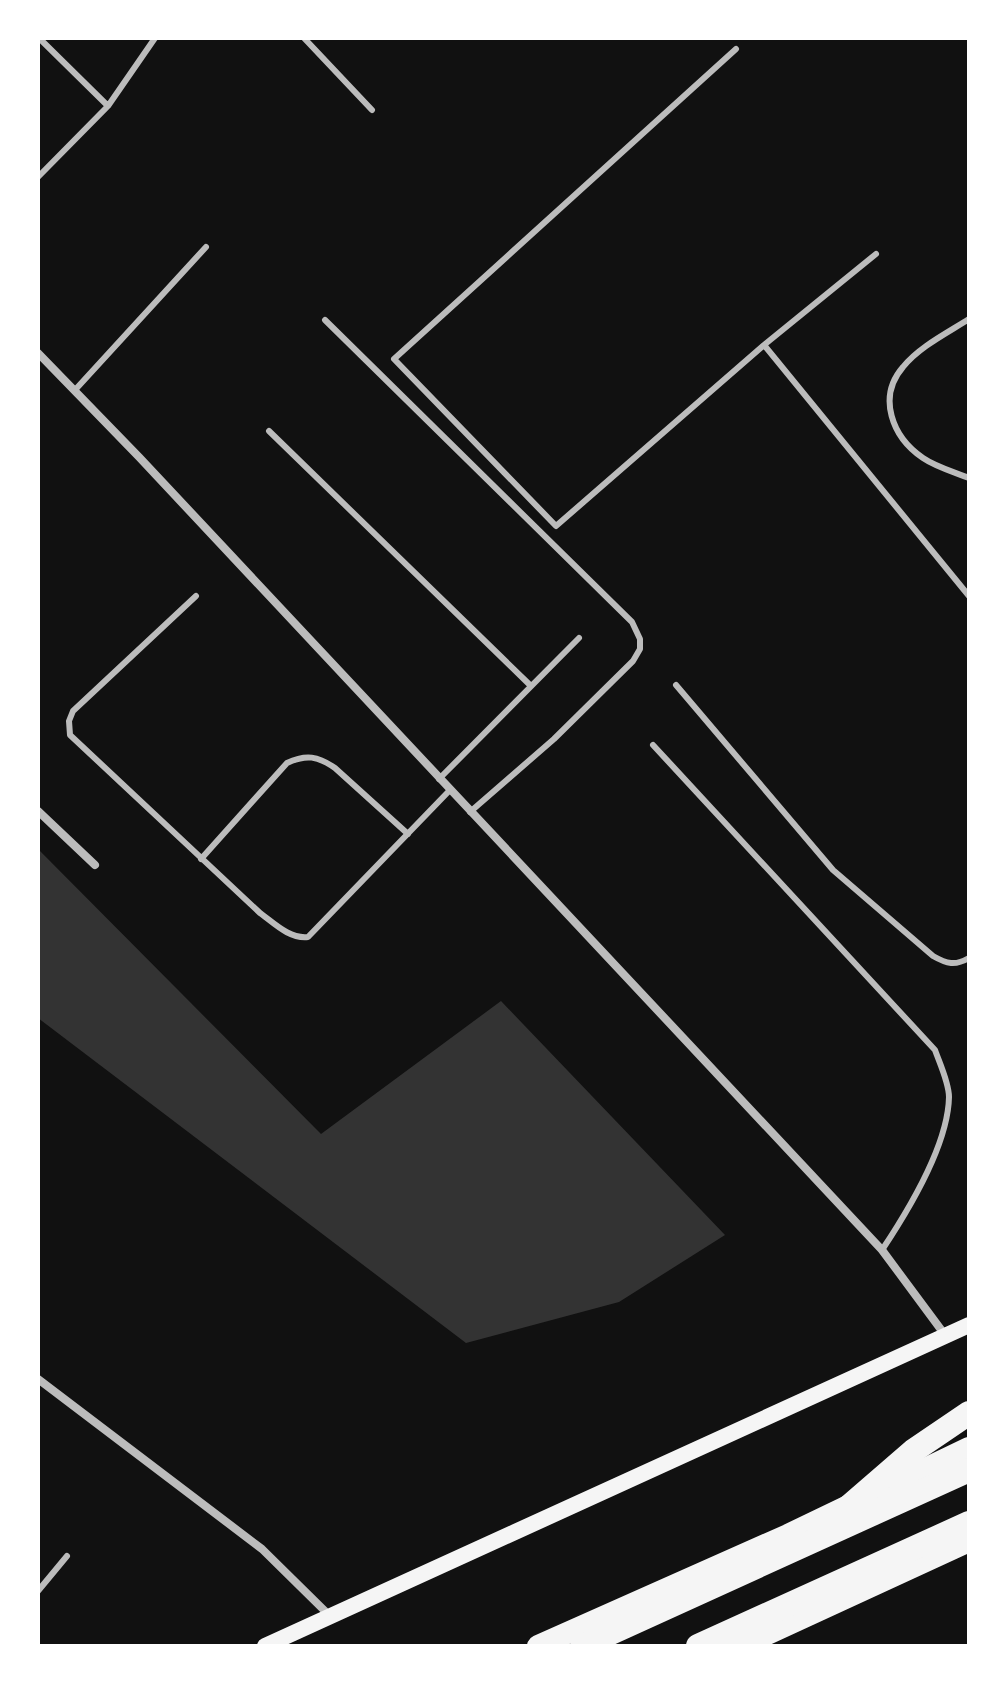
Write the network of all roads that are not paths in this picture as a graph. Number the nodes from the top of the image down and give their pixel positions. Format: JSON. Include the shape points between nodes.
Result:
{"nodes":[{"id":1,"x":39,"y":38,"type":"edge"},
{"id":2,"x":155,"y":38,"type":"edge"},
{"id":3,"x":304,"y":38,"type":"edge"},
{"id":4,"x":736,"y":49,"type":"dead end"},
{"id":5,"x":108,"y":106,"type":"junction"},
{"id":6,"x":372,"y":110,"type":"dead end"},
{"id":7,"x":38,"y":177,"type":"edge"},
{"id":8,"x":206,"y":247,"type":"dead end"},
{"id":9,"x":876,"y":254,"type":"dead end"},
{"id":10,"x":969,"y":319,"type":"edge"},
{"id":11,"x":325,"y":320,"type":"dead end"},
{"id":12,"x":764,"y":345,"type":"junction"},
{"id":13,"x":38,"y":353,"type":"edge"},
{"id":14,"x":75,"y":390,"type":"junction"},
{"id":15,"x":269,"y":431,"type":"dead end"},
{"id":16,"x":969,"y":478,"type":"edge"},
{"id":17,"x":196,"y":596,"type":"dead end"},
{"id":18,"x":969,"y":596,"type":"edge"},
{"id":19,"x":579,"y":638,"type":"dead end"},
{"id":20,"x":676,"y":685,"type":"dead end"},
{"id":21,"x":531,"y":686,"type":"junction"},
{"id":22,"x":653,"y":745,"type":"dead end"},
{"id":23,"x":439,"y":779,"type":"junction"},
{"id":24,"x":450,"y":790,"type":"junction"},
{"id":25,"x":38,"y":811,"type":"edge"},
{"id":26,"x":470,"y":812,"type":"junction"},
{"id":27,"x":408,"y":834,"type":"junction"},
{"id":28,"x":201,"y":859,"type":"junction"},
{"id":29,"x":95,"y":865,"type":"dead end"},
{"id":30,"x":969,"y":958,"type":"edge"},
{"id":31,"x":882,"y":1250,"type":"junction"},
{"id":32,"x":969,"y":1325,"type":"edge"},
{"id":33,"x":946,"y":1336,"type":"junction"},
{"id":34,"x":38,"y":1379,"type":"edge"},
{"id":35,"x":969,"y":1413,"type":"edge"},
{"id":36,"x":969,"y":1448,"type":"edge"},
{"id":37,"x":969,"y":1470,"type":"edge"},
{"id":38,"x":969,"y":1523,"type":"edge"},
{"id":39,"x":969,"y":1533,"type":"edge"},
{"id":40,"x":969,"y":1541,"type":"edge"},
{"id":41,"x":801,"y":1547,"type":"junction"},
{"id":42,"x":67,"y":1556,"type":"dead end"},
{"id":43,"x":969,"y":1557,"type":"edge"},
{"id":44,"x":932,"y":1558,"type":"junction"},
{"id":45,"x":38,"y":1591,"type":"edge"},
{"id":46,"x":818,"y":1592,"type":"junction"},
{"id":47,"x":330,"y":1616,"type":"junction"},
{"id":48,"x":265,"y":1646,"type":"edge"},
{"id":49,"x":538,"y":1646,"type":"edge"},
{"id":50,"x":582,"y":1646,"type":"edge"},
{"id":51,"x":698,"y":1646,"type":"edge"},
{"id":52,"x":741,"y":1646,"type":"edge"}],
"edges":[{"from":1,"to":5,"type":"lane"},
{"from":2,"to":5,"type":"lane"},
{"from":3,"to":6,"type":"lane"},
{"from":4,"to":12,"type":"lane","via":[[394,359],[556,526]]},
{"from":5,"to":7,"type":"lane"},
{"from":8,"to":14,"type":"lane"},
{"from":9,"to":12,"type":"lane"},
{"from":10,"to":16,"type":"lane","via":[[903,366],[888,404],[894,424],[924,460]]},
{"from":11,"to":26,"type":"lane","via":[[632,622],[640,639],[640,649],[625,670]]},
{"from":12,"to":18,"type":"lane"},
{"from":13,"to":14,"type":"street"},
{"from":14,"to":23,"type":"street"},
{"from":15,"to":21,"type":"lane"},
{"from":17,"to":28,"type":"lane","via":[[79,706],[68,727],[78,745]]},
{"from":19,"to":21,"type":"lane"},
{"from":20,"to":30,"type":"lane","via":[[833,870],[933,956],[951,964]]},
{"from":21,"to":23,"type":"lane"},
{"from":22,"to":31,"type":"lane","via":[[935,1050],[949,1096],[943,1131],[910,1208]]},
{"from":23,"to":24,"type":"street"},
{"from":24,"to":26,"type":"street"},
{"from":24,"to":27,"type":"lane"},
{"from":25,"to":29,"type":"street"},
{"from":26,"to":31,"type":"street"},
{"from":27,"to":28,"type":"lane","via":[[308,937],[298,938],[260,913]]},
{"from":27,"to":28,"type":"lane","via":[[335,768],[301,756],[287,763]]},
{"from":31,"to":33,"type":"street"},
{"from":32,"to":33,"type":"main road"},
{"from":33,"to":47,"type":"main road"},
{"from":34,"to":47,"type":"street","via":[[262,1549]]},
{"from":35,"to":41,"type":"highway","via":[[913,1451]]},
{"from":36,"to":49,"type":"highway"},
{"from":37,"to":41,"type":"highway"},
{"from":38,"to":46,"type":"highway"},
{"from":39,"to":46,"type":"highway"},
{"from":40,"to":44,"type":"highway"},
{"from":41,"to":50,"type":"highway"},
{"from":42,"to":45,"type":"lane"},
{"from":43,"to":44,"type":"highway"},
{"from":44,"to":52,"type":"highway"},
{"from":46,"to":51,"type":"highway"},
{"from":47,"to":48,"type":"main road"}]}
